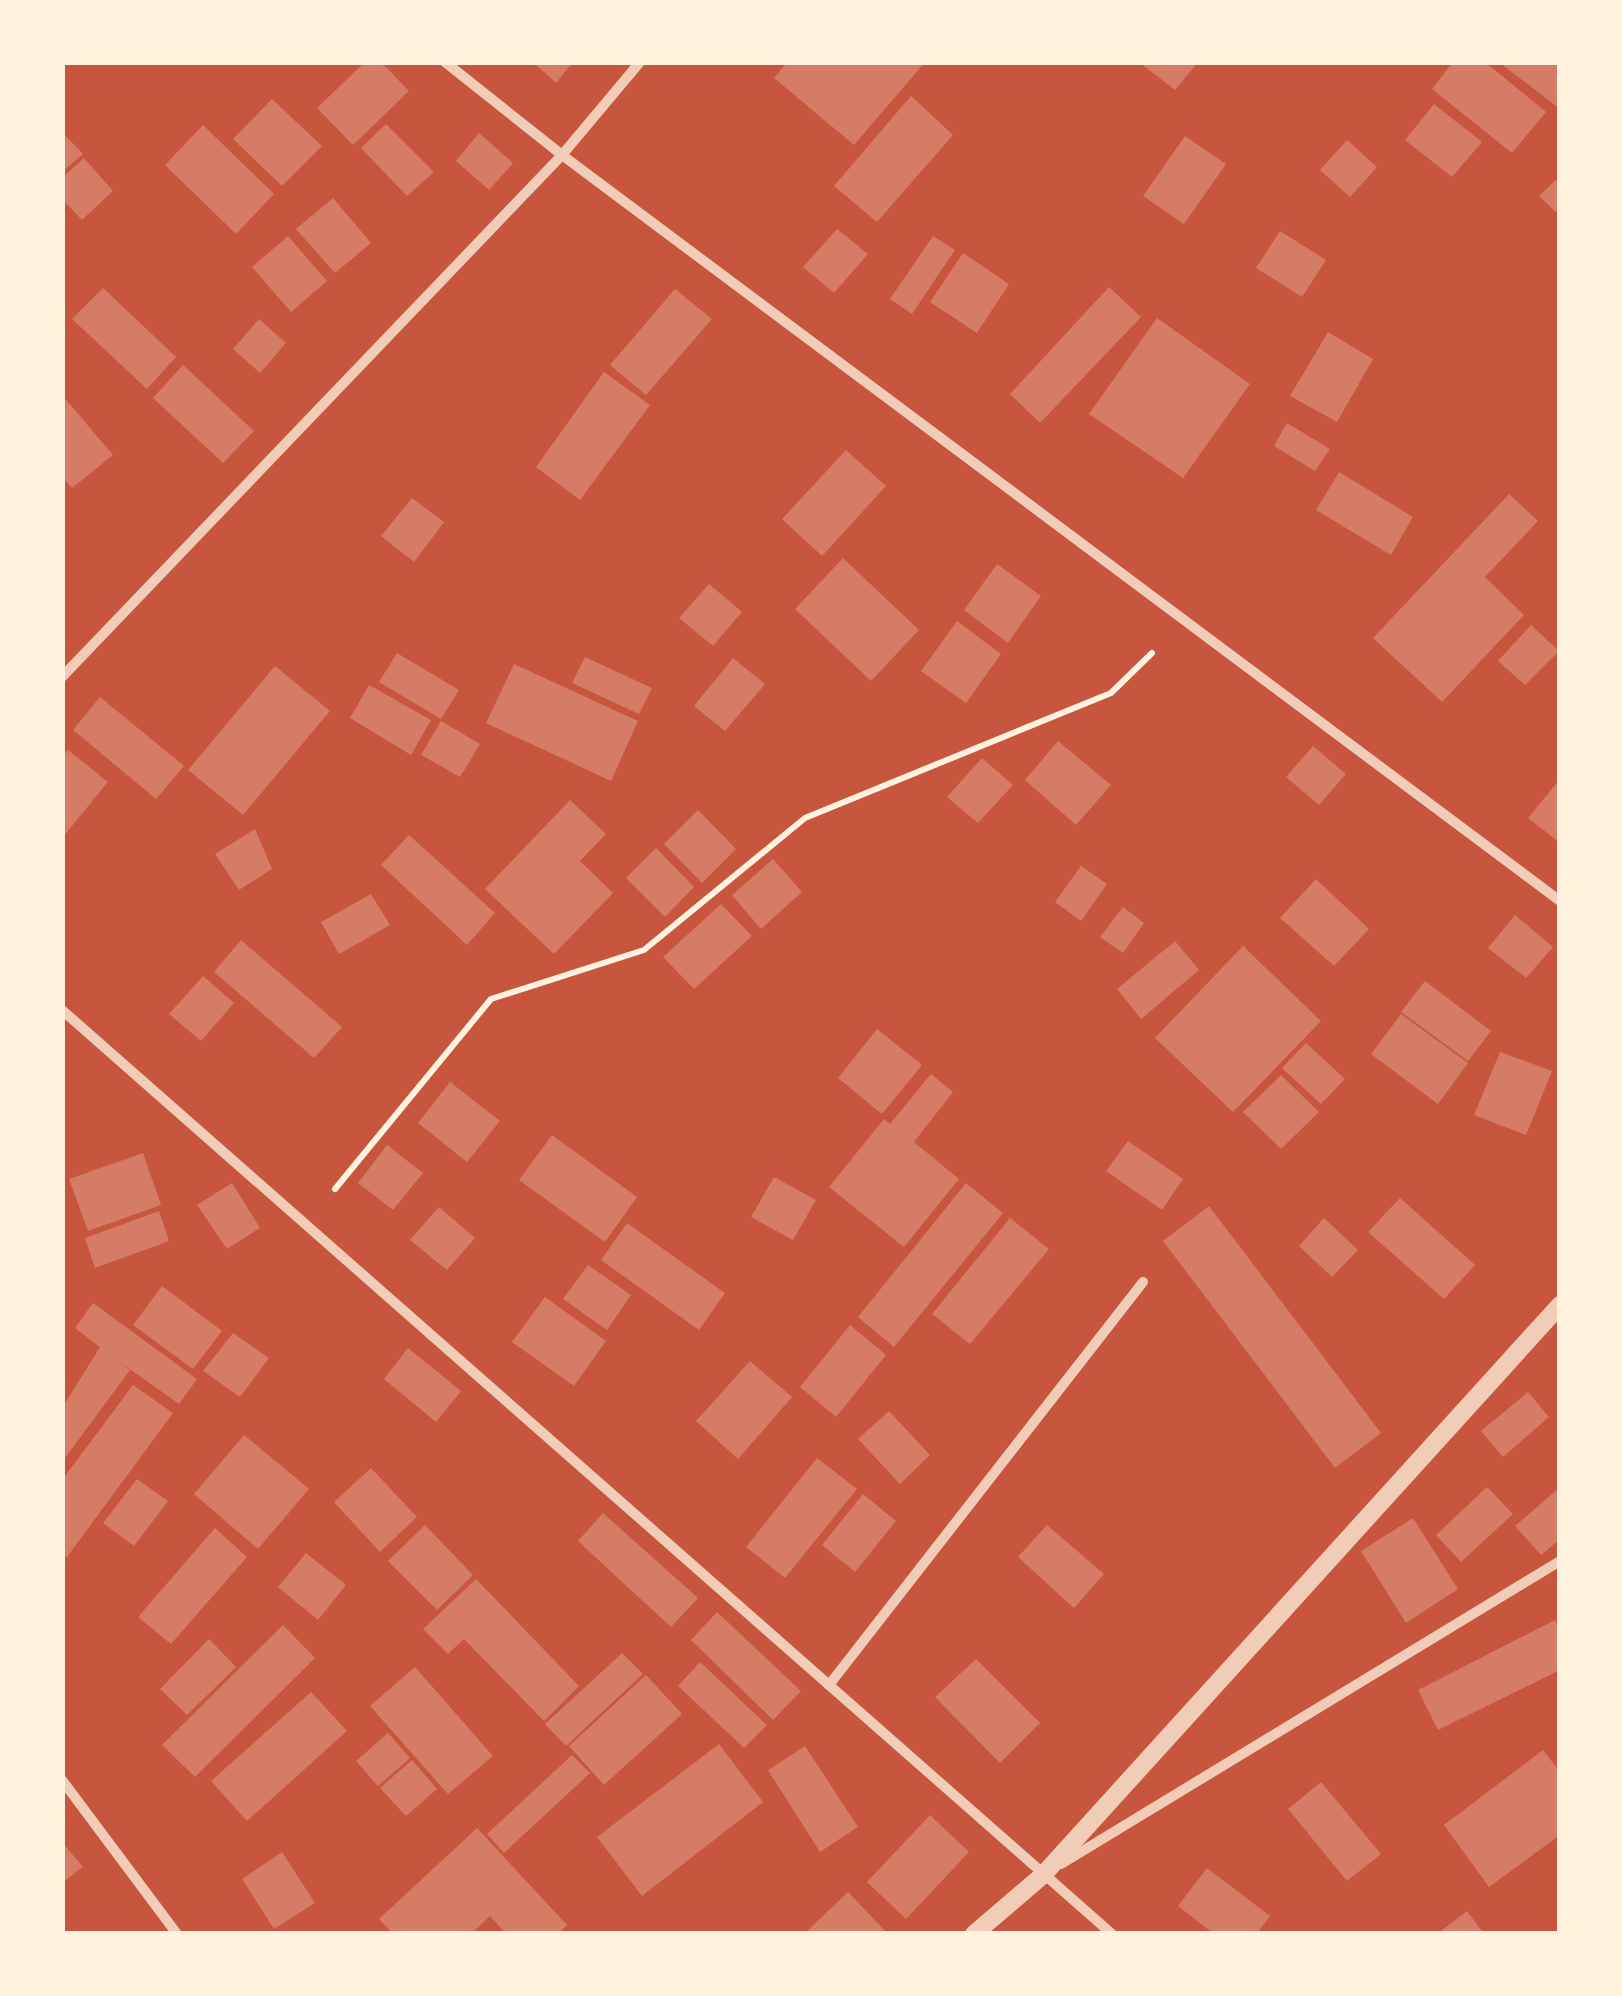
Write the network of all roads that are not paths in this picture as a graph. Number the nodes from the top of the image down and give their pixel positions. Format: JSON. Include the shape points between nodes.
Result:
{"nodes":[{"id":1,"x":445,"y":62,"type":"edge"},
{"id":2,"x":640,"y":62,"type":"edge"},
{"id":3,"x":562,"y":155,"type":"junction"},
{"id":4,"x":62,"y":677,"type":"edge"},
{"id":5,"x":1560,"y":900,"type":"edge"},
{"id":6,"x":62,"y":1010,"type":"edge"},
{"id":7,"x":1143,"y":1282,"type":"dead end"},
{"id":8,"x":1560,"y":1304,"type":"edge"},
{"id":9,"x":1560,"y":1561,"type":"edge"},
{"id":10,"x":829,"y":1685,"type":"junction"},
{"id":11,"x":62,"y":1780,"type":"edge"},
{"id":12,"x":1043,"y":1875,"type":"junction"},
{"id":13,"x":177,"y":1934,"type":"edge"},
{"id":14,"x":974,"y":1934,"type":"edge"},
{"id":15,"x":1112,"y":1934,"type":"edge"}],
"edges":[{"from":1,"to":3,"type":"street"},
{"from":2,"to":3,"type":"street"},
{"from":3,"to":4,"type":"street"},
{"from":3,"to":5,"type":"street"},
{"from":6,"to":10,"type":"street"},
{"from":7,"to":10,"type":"street"},
{"from":8,"to":12,"type":"street"},
{"from":9,"to":12,"type":"street"},
{"from":10,"to":12,"type":"street"},
{"from":11,"to":13,"type":"street"},
{"from":12,"to":14,"type":"street"},
{"from":12,"to":15,"type":"street"}]}
